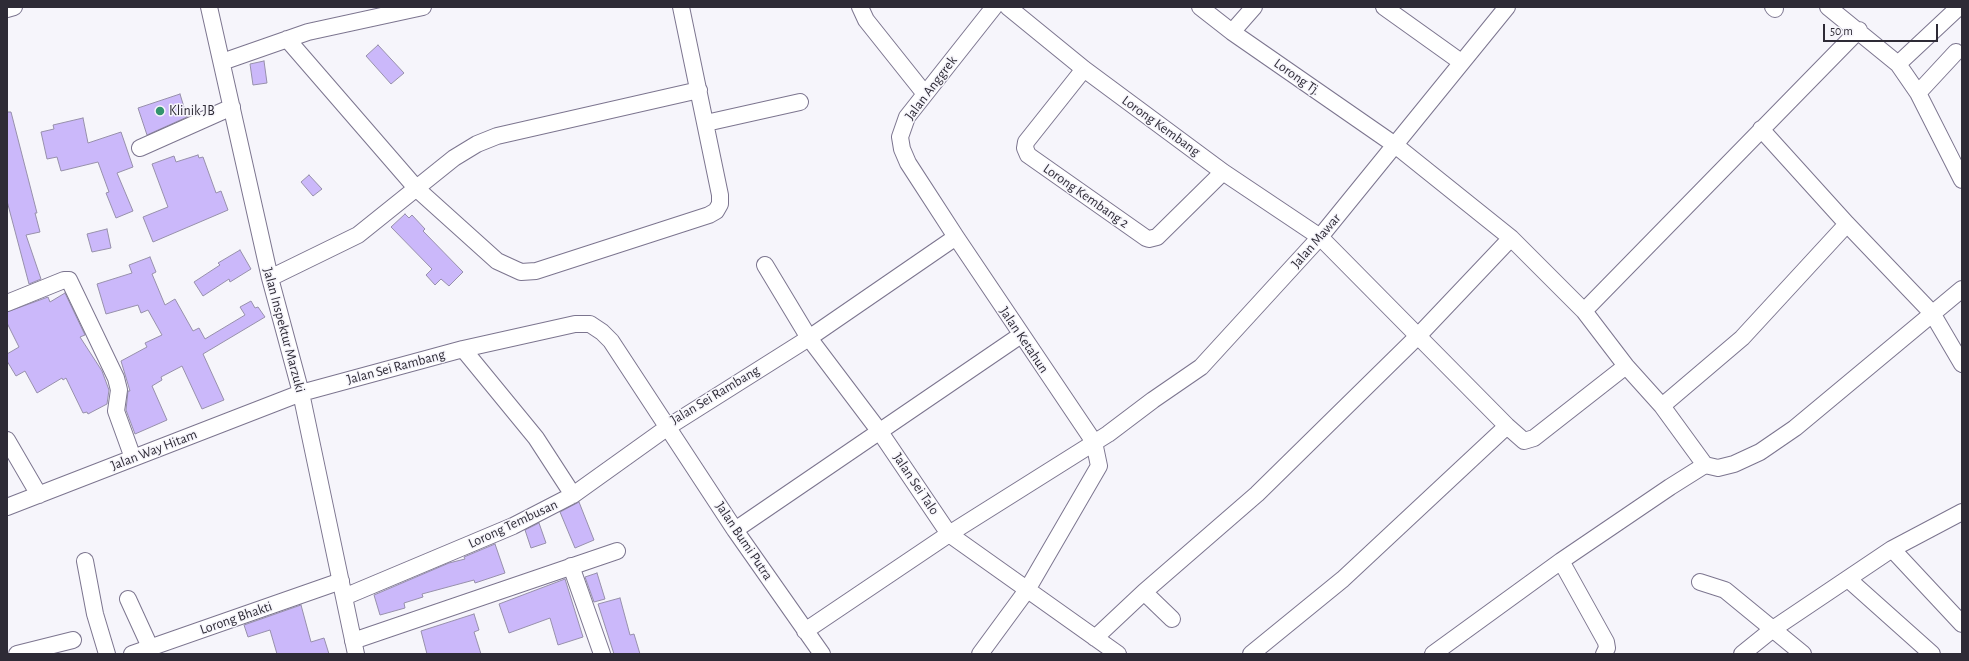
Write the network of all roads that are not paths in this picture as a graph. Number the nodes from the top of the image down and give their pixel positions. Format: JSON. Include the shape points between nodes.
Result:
{"nodes":[{"id":1,"x":14,"y":7,"type":"edge"},
{"id":2,"x":209,"y":7,"type":"edge"},
{"id":3,"x":423,"y":7,"type":"edge"},
{"id":4,"x":681,"y":7,"type":"edge"},
{"id":5,"x":860,"y":7,"type":"edge"},
{"id":6,"x":994,"y":7,"type":"edge"},
{"id":7,"x":1008,"y":7,"type":"edge"},
{"id":8,"x":1200,"y":7,"type":"edge"},
{"id":9,"x":1254,"y":7,"type":"edge"},
{"id":10,"x":1384,"y":7,"type":"edge"},
{"id":11,"x":1507,"y":7,"type":"edge"},
{"id":12,"x":1828,"y":7,"type":"edge"},
{"id":13,"x":1959,"y":7,"type":"edge"},
{"id":14,"x":7,"y":8,"type":"edge"},
{"id":15,"x":374,"y":12,"type":"edge"},
{"id":16,"x":1858,"y":30,"type":"junction"},
{"id":17,"x":1232,"y":32,"type":"junction"},
{"id":18,"x":287,"y":39,"type":"junction"},
{"id":19,"x":1956,"y":52,"type":"dead end"},
{"id":20,"x":222,"y":62,"type":"junction"},
{"id":21,"x":1461,"y":62,"type":"junction"},
{"id":22,"x":1898,"y":64,"type":"junction"},
{"id":23,"x":1084,"y":70,"type":"junction"},
{"id":24,"x":699,"y":90,"type":"junction"},
{"id":25,"x":1918,"y":92,"type":"junction"},
{"id":26,"x":925,"y":94,"type":"junction"},
{"id":27,"x":800,"y":102,"type":"dead end"},
{"id":28,"x":232,"y":108,"type":"junction"},
{"id":29,"x":706,"y":122,"type":"junction"},
{"id":30,"x":1761,"y":129,"type":"junction"},
{"id":31,"x":1395,"y":145,"type":"junction"},
{"id":32,"x":140,"y":148,"type":"dead end"},
{"id":33,"x":1223,"y":172,"type":"junction"},
{"id":34,"x":1962,"y":180,"type":"edge"},
{"id":35,"x":417,"y":189,"type":"junction"},
{"id":36,"x":1847,"y":224,"type":"junction"},
{"id":37,"x":956,"y":237,"type":"junction"},
{"id":38,"x":1320,"y":237,"type":"junction"},
{"id":39,"x":1511,"y":238,"type":"junction"},
{"id":40,"x":765,"y":265,"type":"dead end"},
{"id":41,"x":270,"y":278,"type":"junction"},
{"id":42,"x":1962,"y":289,"type":"edge"},
{"id":43,"x":7,"y":303,"type":"edge"},
{"id":44,"x":1584,"y":311,"type":"junction"},
{"id":45,"x":1932,"y":313,"type":"junction"},
{"id":46,"x":1020,"y":335,"type":"junction"},
{"id":47,"x":1418,"y":335,"type":"junction"},
{"id":48,"x":809,"y":338,"type":"junction"},
{"id":49,"x":463,"y":349,"type":"junction"},
{"id":50,"x":1962,"y":364,"type":"edge"},
{"id":51,"x":1626,"y":366,"type":"junction"},
{"id":52,"x":301,"y":393,"type":"junction"},
{"id":53,"x":1662,"y":406,"type":"junction"},
{"id":54,"x":1507,"y":426,"type":"junction"},
{"id":55,"x":668,"y":427,"type":"junction"},
{"id":56,"x":880,"y":432,"type":"junction"},
{"id":57,"x":7,"y":440,"type":"edge"},
{"id":58,"x":1094,"y":442,"type":"junction"},
{"id":59,"x":133,"y":458,"type":"junction"},
{"id":60,"x":1706,"y":465,"type":"junction"},
{"id":61,"x":39,"y":495,"type":"junction"},
{"id":62,"x":573,"y":495,"type":"junction"},
{"id":63,"x":7,"y":507,"type":"edge"},
{"id":64,"x":1962,"y":512,"type":"edge"},
{"id":65,"x":735,"y":530,"type":"junction"},
{"id":66,"x":949,"y":534,"type":"junction"},
{"id":67,"x":1892,"y":549,"type":"junction"},
{"id":68,"x":617,"y":551,"type":"dead end"},
{"id":69,"x":85,"y":561,"type":"dead end"},
{"id":70,"x":1561,"y":561,"type":"junction"},
{"id":71,"x":571,"y":566,"type":"junction"},
{"id":72,"x":1848,"y":579,"type":"junction"},
{"id":73,"x":341,"y":581,"type":"junction"},
{"id":74,"x":1700,"y":582,"type":"dead end"},
{"id":75,"x":1027,"y":590,"type":"junction"},
{"id":76,"x":1144,"y":592,"type":"junction"},
{"id":77,"x":344,"y":597,"type":"junction"},
{"id":78,"x":128,"y":599,"type":"dead end"},
{"id":79,"x":1172,"y":619,"type":"dead end"},
{"id":80,"x":1962,"y":624,"type":"edge"},
{"id":81,"x":1773,"y":629,"type":"junction"},
{"id":82,"x":805,"y":631,"type":"junction"},
{"id":83,"x":1095,"y":638,"type":"junction"},
{"id":84,"x":73,"y":640,"type":"dead end"},
{"id":85,"x":150,"y":647,"type":"junction"},
{"id":86,"x":355,"y":648,"type":"edge"},
{"id":87,"x":17,"y":654,"type":"edge"},
{"id":88,"x":107,"y":654,"type":"edge"},
{"id":89,"x":132,"y":654,"type":"edge"},
{"id":90,"x":602,"y":654,"type":"edge"},
{"id":91,"x":822,"y":654,"type":"edge"},
{"id":92,"x":980,"y":654,"type":"edge"},
{"id":93,"x":1117,"y":654,"type":"edge"},
{"id":94,"x":1251,"y":654,"type":"edge"},
{"id":95,"x":1434,"y":654,"type":"edge"},
{"id":96,"x":1604,"y":654,"type":"edge"},
{"id":97,"x":1742,"y":654,"type":"edge"},
{"id":98,"x":1803,"y":654,"type":"edge"},
{"id":99,"x":1932,"y":654,"type":"edge"}],
"edges":[{"from":1,"to":14,"type":"street"},
{"from":2,"to":20,"type":"street","name":"Jalan Inspektur Marzuki"},
{"from":3,"to":15,"type":"street"},
{"from":4,"to":24,"type":"street"},
{"from":5,"to":26,"type":"street","via":[[866,20]]},
{"from":6,"to":26,"type":"street","name":"Jalan Anggrek"},
{"from":7,"to":23,"type":"street","name":"Lorong Kembang"},
{"from":8,"to":17,"type":"street","name":"Lorong Tj."},
{"from":9,"to":17,"type":"street"},
{"from":10,"to":21,"type":"street"},
{"from":11,"to":21,"type":"street","name":"Jalan Mawar"},
{"from":12,"to":16,"type":"street"},
{"from":13,"to":22,"type":"street"},
{"from":15,"to":18,"type":"street"},
{"from":16,"to":22,"type":"street"},
{"from":16,"to":30,"type":"street"},
{"from":17,"to":31,"type":"street","name":"Lorong Tj."},
{"from":18,"to":20,"type":"street"},
{"from":18,"to":35,"type":"street"},
{"from":19,"to":25,"type":"street"},
{"from":20,"to":28,"type":"street","name":"Jalan Inspektur Marzuki"},
{"from":21,"to":31,"type":"street","name":"Jalan Mawar"},
{"from":22,"to":25,"type":"street"},
{"from":23,"to":33,"type":"street","name":"Lorong Kembang"},
{"from":23,"to":33,"type":"street","name":"Lorong Kembang 2","via":[[1026,142],[1028,155],[1149,239],[1156,236]]},
{"from":24,"to":29,"type":"street"},
{"from":24,"to":35,"type":"street","via":[[497,136],[454,158]]},
{"from":25,"to":34,"type":"street"},
{"from":26,"to":37,"type":"street","name":"Jalan Anggrek","via":[[907,117],[902,128],[902,149],[908,163]]},
{"from":27,"to":29,"type":"street"},
{"from":28,"to":32,"type":"street"},
{"from":28,"to":41,"type":"street","name":"Jalan Inspektur Marzuki"},
{"from":29,"to":35,"type":"street","via":[[720,195],[720,204],[716,211],[536,271],[521,272],[497,261]]},
{"from":30,"to":36,"type":"street"},
{"from":30,"to":44,"type":"street"},
{"from":31,"to":38,"type":"street","name":"Jalan Mawar"},
{"from":31,"to":39,"type":"street","name":"Lorong Tj."},
{"from":33,"to":38,"type":"street","name":"Lorong Kembang"},
{"from":35,"to":41,"type":"street","via":[[358,235]]},
{"from":36,"to":45,"type":"street"},
{"from":36,"to":53,"type":"street","via":[[1742,338]]},
{"from":37,"to":46,"type":"street","name":"Jalan Ketahun"},
{"from":37,"to":48,"type":"street","name":"Jalan Sei Rambang"},
{"from":38,"to":47,"type":"street","name":"Lorong Kembang"},
{"from":38,"to":58,"type":"street","name":"Jalan Mawar","via":[[1201,367]]},
{"from":39,"to":44,"type":"street","name":"Lorong Tj."},
{"from":39,"to":47,"type":"street"},
{"from":40,"to":48,"type":"street","name":"Jalan Sei Talo"},
{"from":41,"to":52,"type":"street","name":"Jalan Inspektur Marzuki"},
{"from":42,"to":45,"type":"street"},
{"from":43,"to":59,"type":"street","via":[[69,280],[116,378],[119,390],[116,411]]},
{"from":44,"to":51,"type":"street","name":"Lorong Tj."},
{"from":45,"to":50,"type":"street"},
{"from":45,"to":60,"type":"street","via":[[1795,428],[1760,452],[1718,468]]},
{"from":46,"to":56,"type":"street"},
{"from":46,"to":58,"type":"street","name":"Jalan Ketahun"},
{"from":47,"to":54,"type":"street","name":"Lorong Kembang"},
{"from":47,"to":76,"type":"street","via":[[1257,494]]},
{"from":48,"to":55,"type":"street","name":"Jalan Sei Rambang"},
{"from":48,"to":56,"type":"street","name":"Jalan Sei Talo"},
{"from":49,"to":52,"type":"street","name":"Jalan Sei Rambang"},
{"from":49,"to":55,"type":"street","name":"Jalan Sei Rambang","via":[[576,324],[590,324],[611,341]]},
{"from":49,"to":62,"type":"street","via":[[536,438]]},
{"from":51,"to":53,"type":"street","name":"Lorong Tj."},
{"from":51,"to":54,"type":"street","name":"Lorong Kembang","via":[[1531,440],[1524,441]]},
{"from":52,"to":59,"type":"street","name":"Jalan Way Hitam"},
{"from":52,"to":73,"type":"street","name":"Jalan Inspektur Marzuki"},
{"from":53,"to":60,"type":"street","name":"Lorong Tj."},
{"from":54,"to":94,"type":"street","via":[[1343,579]]},
{"from":55,"to":62,"type":"street","name":"Lorong Tembusan"},
{"from":55,"to":65,"type":"street","name":"Jalan Bumi Putra"},
{"from":56,"to":65,"type":"street"},
{"from":56,"to":66,"type":"street","name":"Jalan Sei Talo"},
{"from":57,"to":61,"type":"street"},
{"from":58,"to":66,"type":"street","name":"Jalan Mawar"},
{"from":58,"to":75,"type":"street","via":[[1099,466]]},
{"from":59,"to":61,"type":"street","name":"Jalan Way Hitam"},
{"from":60,"to":70,"type":"street"},
{"from":61,"to":63,"type":"street","name":"Jalan Way Hitam"},
{"from":62,"to":77,"type":"street","name":"Lorong Tembusan","via":[[513,526]]},
{"from":64,"to":67,"type":"street"},
{"from":65,"to":82,"type":"street","name":"Jalan Bumi Putra"},
{"from":66,"to":75,"type":"street","name":"Jalan Sei Talo"},
{"from":66,"to":82,"type":"street","name":"Jalan Mawar"},
{"from":67,"to":72,"type":"street"},
{"from":67,"to":80,"type":"street"},
{"from":68,"to":71,"type":"street"},
{"from":69,"to":88,"type":"street","via":[[95,614]]},
{"from":70,"to":95,"type":"street"},
{"from":70,"to":96,"type":"street","via":[[1606,642]]},
{"from":71,"to":86,"type":"street"},
{"from":71,"to":90,"type":"street"},
{"from":72,"to":81,"type":"street"},
{"from":72,"to":99,"type":"street"},
{"from":73,"to":77,"type":"street","name":"Jalan Inspektur Marzuki"},
{"from":73,"to":85,"type":"street","name":"Lorong Bhakti"},
{"from":74,"to":81,"type":"street","via":[[1725,590]]},
{"from":75,"to":83,"type":"street","name":"Jalan Sei Talo"},
{"from":75,"to":92,"type":"street"},
{"from":76,"to":79,"type":"street"},
{"from":76,"to":83,"type":"street"},
{"from":77,"to":86,"type":"street","name":"Jalan Inspektur Marzuki"},
{"from":78,"to":85,"type":"street"},
{"from":81,"to":97,"type":"street"},
{"from":81,"to":98,"type":"street"},
{"from":82,"to":91,"type":"street","name":"Jalan Bumi Putra"},
{"from":83,"to":93,"type":"street","name":"Jalan Sei Talo"},
{"from":84,"to":87,"type":"street"},
{"from":85,"to":89,"type":"street","name":"Lorong Bhakti"}]}
